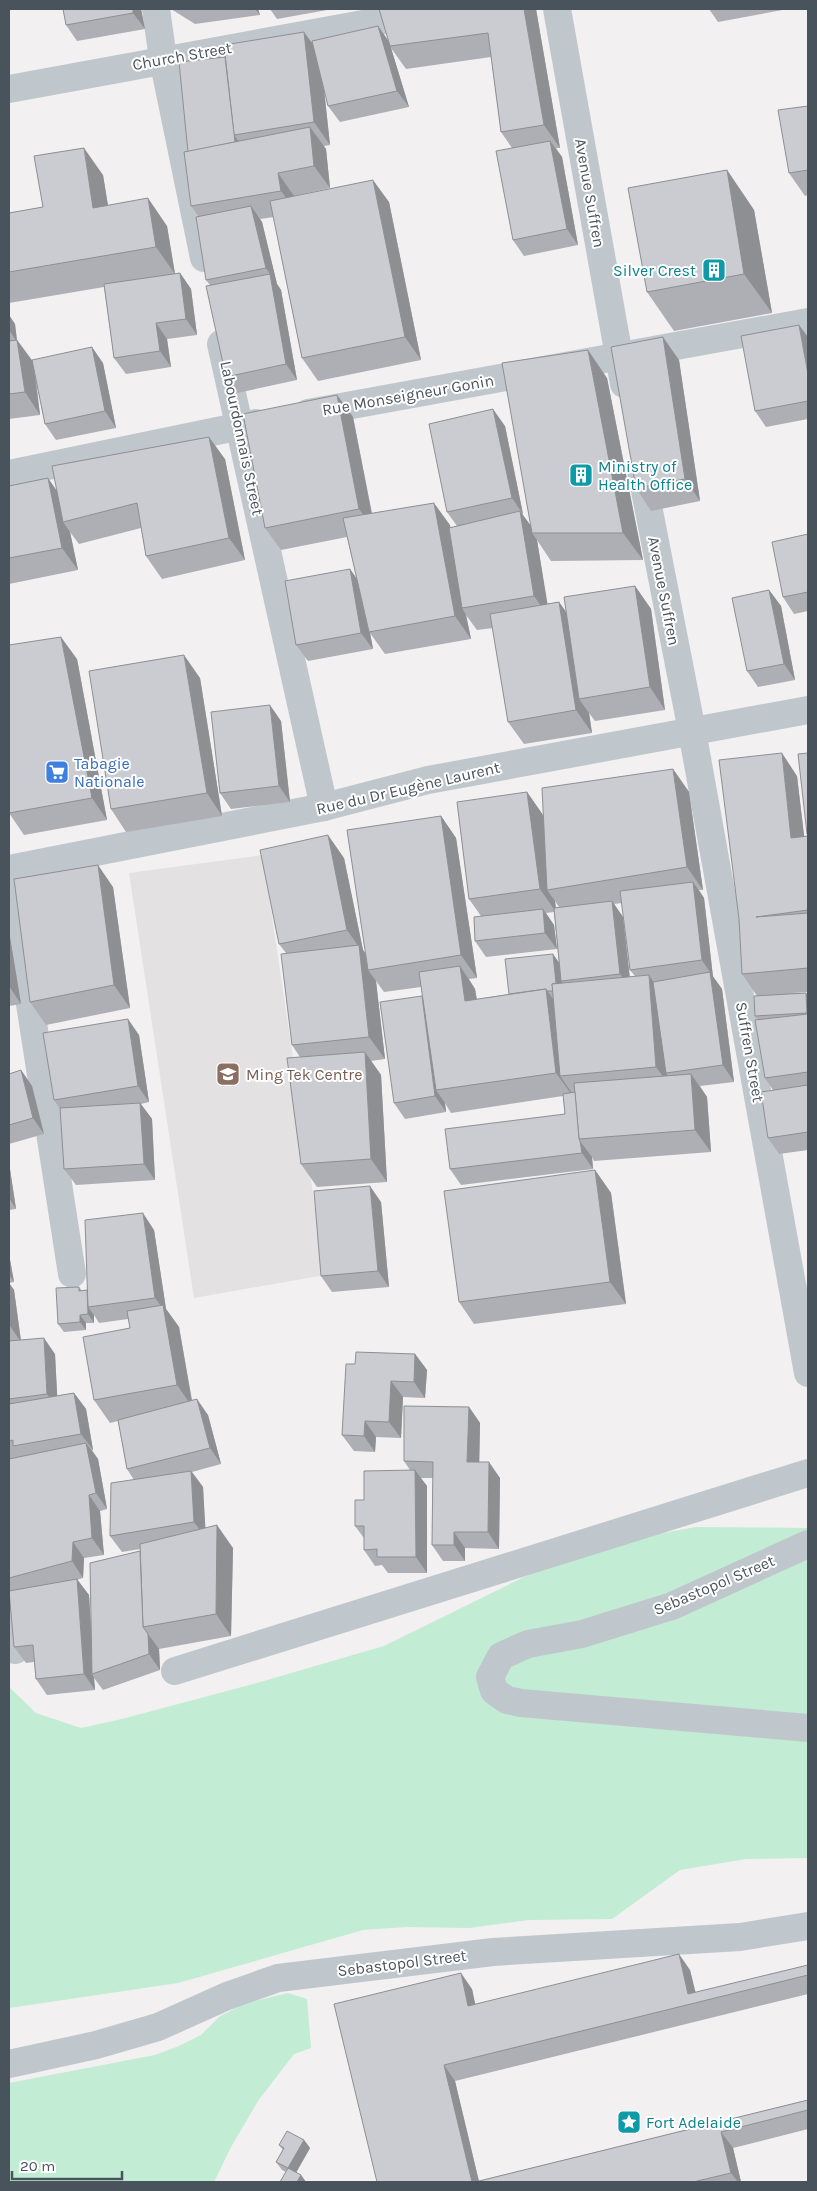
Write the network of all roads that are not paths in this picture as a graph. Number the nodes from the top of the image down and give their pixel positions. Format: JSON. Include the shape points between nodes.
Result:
{"nodes":[{"id":1,"x":156,"y":9,"type":"edge"},
{"id":2,"x":445,"y":9,"type":"edge"},
{"id":3,"x":557,"y":9,"type":"edge"},
{"id":4,"x":163,"y":59,"type":"junction"},
{"id":5,"x":9,"y":89,"type":"edge"},
{"id":6,"x":208,"y":281,"type":"edge"},
{"id":7,"x":216,"y":320,"type":"edge"},
{"id":8,"x":808,"y":322,"type":"edge"},
{"id":9,"x":618,"y":356,"type":"junction"},
{"id":10,"x":628,"y":404,"type":"edge"},
{"id":11,"x":238,"y":426,"type":"junction"},
{"id":12,"x":635,"y":442,"type":"edge"},
{"id":13,"x":9,"y":474,"type":"edge"},
{"id":14,"x":808,"y":710,"type":"edge"},
{"id":15,"x":692,"y":731,"type":"junction"},
{"id":16,"x":324,"y":807,"type":"junction"},
{"id":17,"x":9,"y":869,"type":"edge"},
{"id":18,"x":72,"y":1274,"type":"dead end"},
{"id":19,"x":808,"y":1373,"type":"edge"},
{"id":20,"x":808,"y":1474,"type":"edge"},
{"id":21,"x":808,"y":1544,"type":"edge"},
{"id":22,"x":9,"y":1620,"type":"edge"},
{"id":23,"x":15,"y":1650,"type":"edge"},
{"id":24,"x":175,"y":1671,"type":"dead end"},
{"id":25,"x":808,"y":1728,"type":"edge"},
{"id":26,"x":808,"y":1926,"type":"edge"},
{"id":27,"x":9,"y":2064,"type":"edge"}],
"edges":[{"from":1,"to":4,"type":"street"},
{"from":2,"to":4,"type":"street","name":"Church Street"},
{"from":3,"to":9,"type":"street","name":"Avenue Suffren"},
{"from":4,"to":5,"type":"street","name":"Church Street"},
{"from":4,"to":6,"type":"street"},
{"from":7,"to":11,"type":"street","name":"Labourdonnais Street"},
{"from":8,"to":9,"type":"street","name":"Rue Monseigneur Gonin"},
{"from":9,"to":10,"type":"street","name":"Avenue Suffren"},
{"from":9,"to":11,"type":"street","name":"Rue Monseigneur Gonin"},
{"from":11,"to":13,"type":"street","name":"Rue Monseigneur Gonin"},
{"from":11,"to":16,"type":"street","name":"Labourdonnais Street"},
{"from":12,"to":15,"type":"street","name":"Avenue Suffren"},
{"from":14,"to":15,"type":"street","name":"Rue du Dr Eugène Laurent"},
{"from":15,"to":16,"type":"street","name":"Rue du Dr Eugène Laurent","via":[[428,780]]},
{"from":15,"to":19,"type":"street","name":"Suffren Street"},
{"from":16,"to":17,"type":"street","name":"Rue du Dr Eugène Laurent"},
{"from":17,"to":18,"type":"street"},
{"from":20,"to":24,"type":"street"},
{"from":21,"to":25,"type":"street","name":"Sebastopol Street","via":[[672,1606],[582,1634],[528,1644],[501,1656],[490,1677],[494,1691],[507,1700],[521,1703]]},
{"from":22,"to":23,"type":"street"},
{"from":26,"to":27,"type":"street","name":"Sebastopol Street","via":[[740,1937],[493,1952],[278,1978],[227,1996],[158,2027],[96,2045]]}]}
